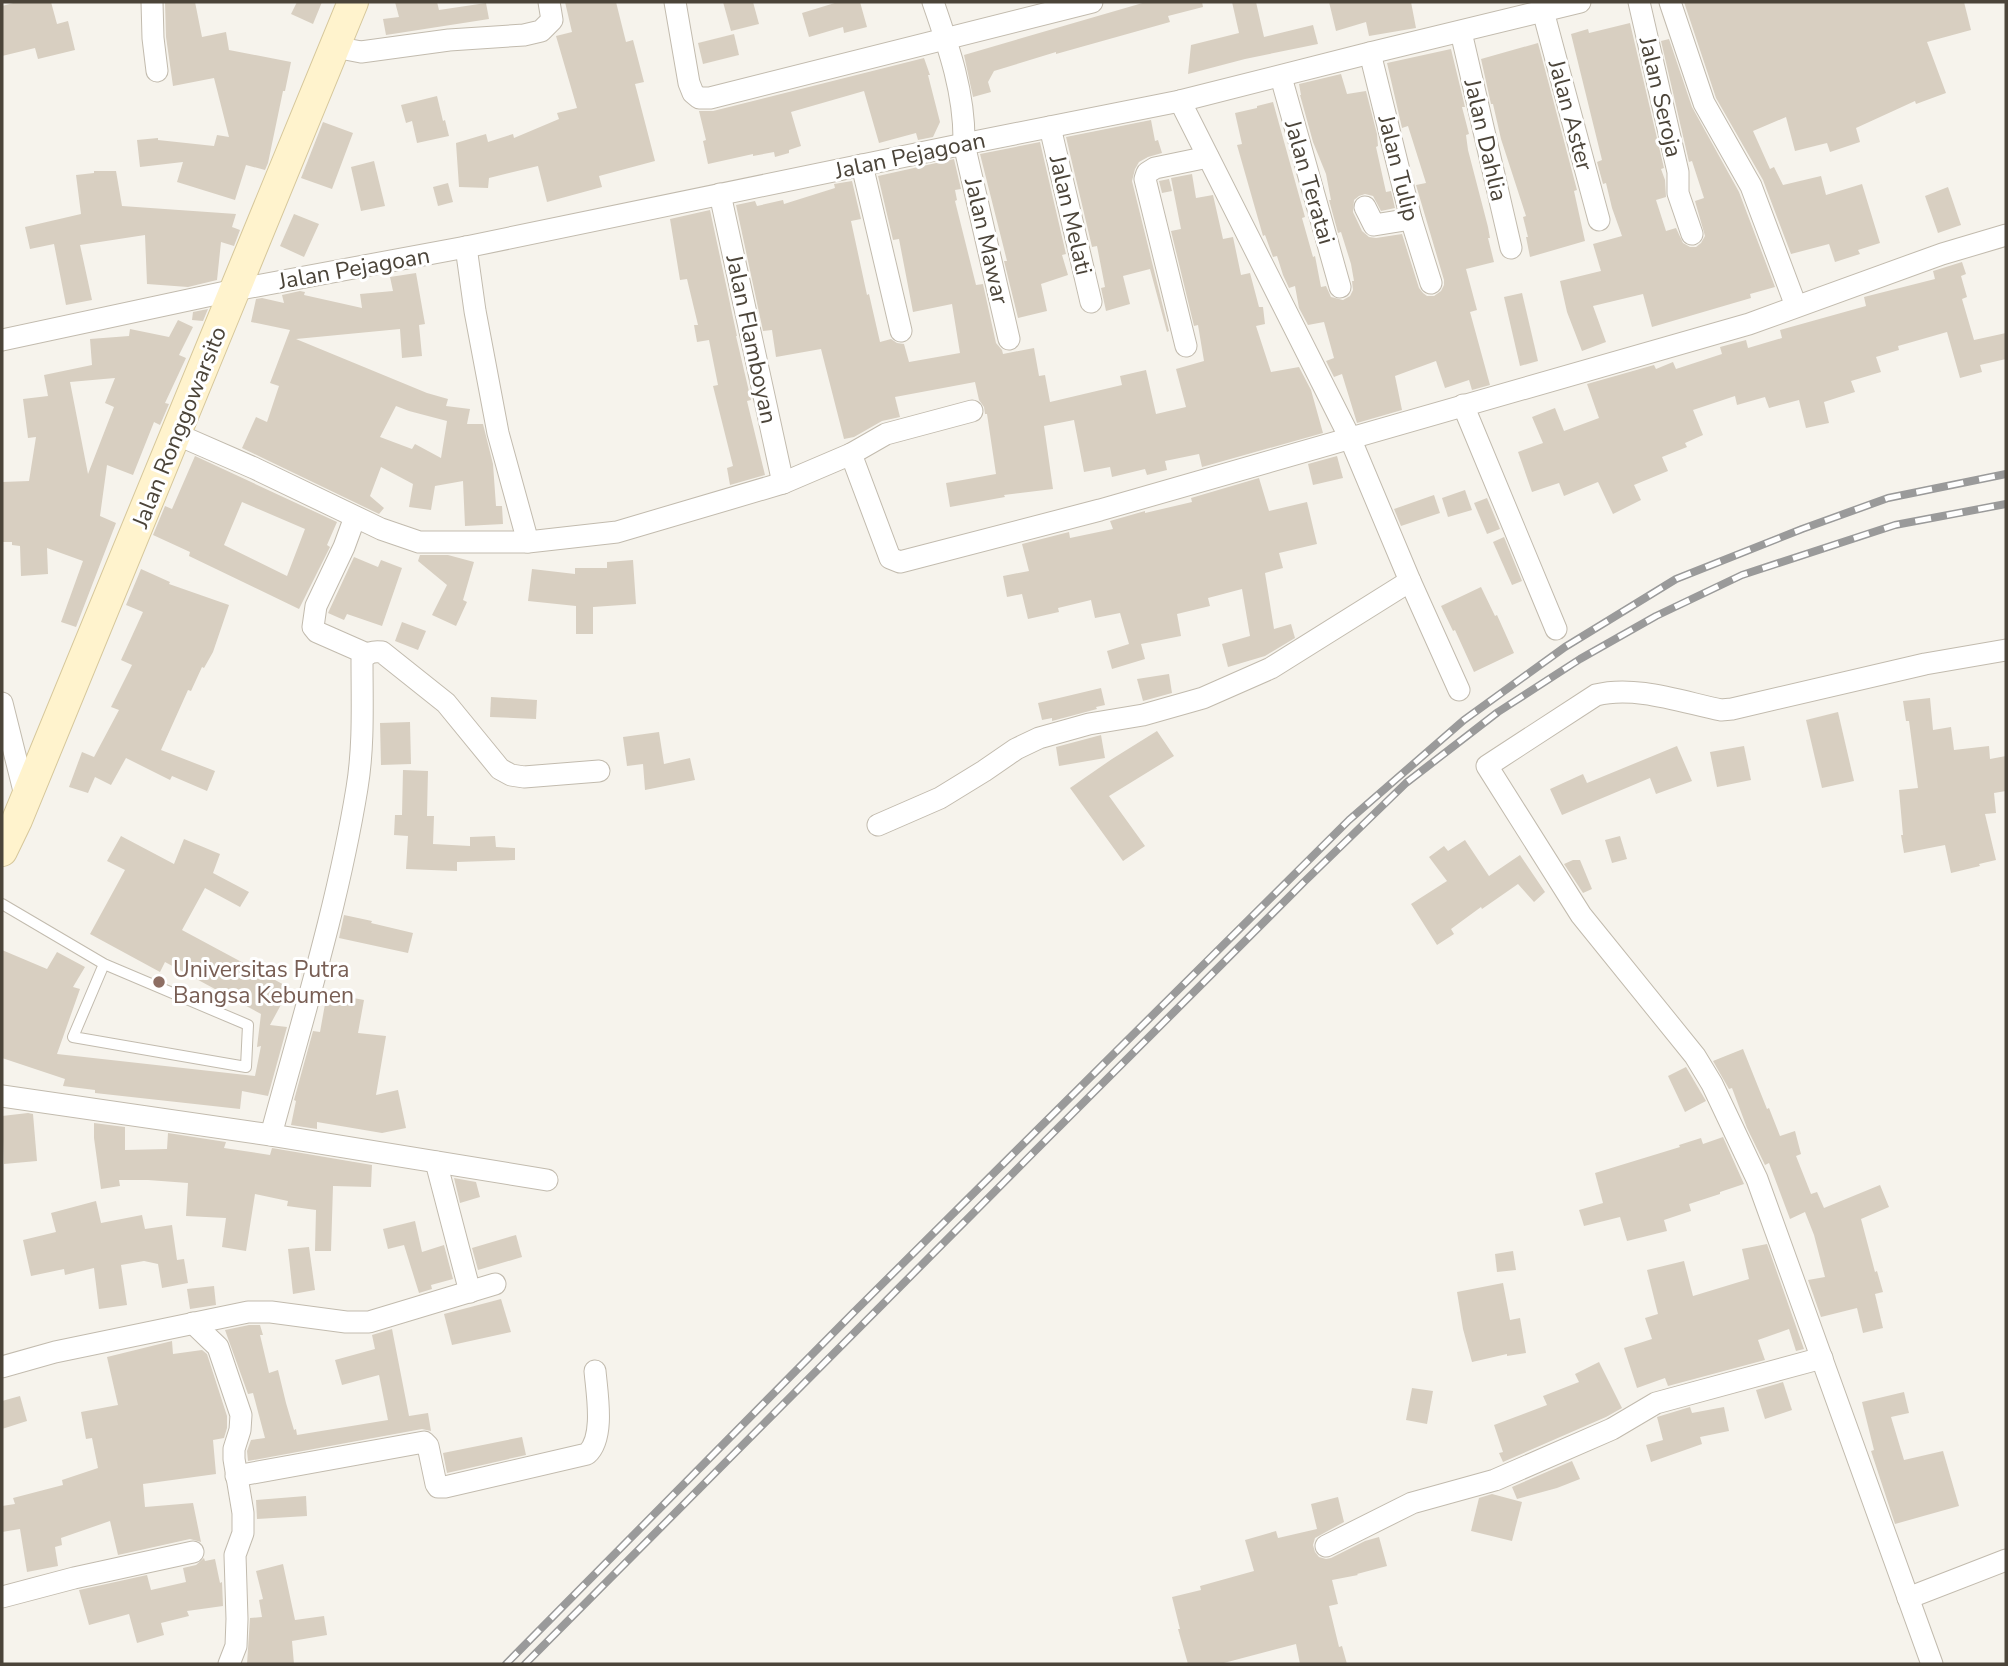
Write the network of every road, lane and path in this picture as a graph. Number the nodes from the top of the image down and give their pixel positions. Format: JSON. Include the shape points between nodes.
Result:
{"nodes":[{"id":1,"x":152,"y":2,"type":"edge"},
{"id":2,"x":353,"y":2,"type":"edge"},
{"id":3,"x":549,"y":2,"type":"edge"},
{"id":4,"x":675,"y":2,"type":"edge"},
{"id":5,"x":933,"y":2,"type":"edge"},
{"id":6,"x":1092,"y":2,"type":"edge"},
{"id":7,"x":1580,"y":2,"type":"edge"},
{"id":8,"x":1639,"y":2,"type":"edge"},
{"id":9,"x":1670,"y":2,"type":"edge"},
{"id":10,"x":1543,"y":11,"type":"junction"},
{"id":11,"x":1461,"y":32,"type":"junction"},
{"id":12,"x":946,"y":40,"type":"junction"},
{"id":13,"x":335,"y":47,"type":"junction"},
{"id":14,"x":1370,"y":53,"type":"junction"},
{"id":15,"x":157,"y":71,"type":"dead end"},
{"id":16,"x":1281,"y":77,"type":"junction"},
{"id":17,"x":1180,"y":102,"type":"junction"},
{"id":18,"x":1050,"y":127,"type":"junction"},
{"id":19,"x":964,"y":144,"type":"junction"},
{"id":20,"x":1208,"y":157,"type":"junction"},
{"id":21,"x":862,"y":165,"type":"junction"},
{"id":22,"x":720,"y":194,"type":"junction"},
{"id":23,"x":1365,"y":207,"type":"dead end"},
{"id":24,"x":1411,"y":219,"type":"junction"},
{"id":25,"x":1599,"y":220,"type":"dead end"},
{"id":26,"x":1692,"y":234,"type":"dead end"},
{"id":27,"x":2006,"y":235,"type":"edge"},
{"id":28,"x":466,"y":247,"type":"junction"},
{"id":29,"x":1511,"y":248,"type":"dead end"},
{"id":30,"x":1431,"y":283,"type":"dead end"},
{"id":31,"x":1340,"y":286,"type":"dead end"},
{"id":32,"x":235,"y":290,"type":"junction"},
{"id":33,"x":1091,"y":302,"type":"dead end"},
{"id":34,"x":1796,"y":306,"type":"junction"},
{"id":35,"x":901,"y":331,"type":"dead end"},
{"id":36,"x":1009,"y":339,"type":"dead end"},
{"id":37,"x":2,"y":341,"type":"edge"},
{"id":38,"x":1186,"y":346,"type":"dead end"},
{"id":39,"x":1463,"y":405,"type":"junction"},
{"id":40,"x":972,"y":411,"type":"dead end"},
{"id":41,"x":176,"y":434,"type":"junction"},
{"id":42,"x":1350,"y":438,"type":"junction"},
{"id":43,"x":851,"y":454,"type":"junction"},
{"id":44,"x":783,"y":483,"type":"junction"},
{"id":45,"x":355,"y":517,"type":"junction"},
{"id":46,"x":528,"y":542,"type":"junction"},
{"id":47,"x":1409,"y":580,"type":"junction"},
{"id":48,"x":1556,"y":629,"type":"dead end"},
{"id":49,"x":2006,"y":650,"type":"edge"},
{"id":50,"x":367,"y":654,"type":"junction"},
{"id":51,"x":1459,"y":690,"type":"dead end"},
{"id":52,"x":2,"y":703,"type":"edge"},
{"id":53,"x":599,"y":771,"type":"dead end"},
{"id":54,"x":15,"y":814,"type":"edge"},
{"id":55,"x":878,"y":825,"type":"dead end"},
{"id":56,"x":2,"y":851,"type":"edge"},
{"id":57,"x":2,"y":904,"type":"edge"},
{"id":58,"x":104,"y":964,"type":"junction"},
{"id":59,"x":2,"y":1096,"type":"edge"},
{"id":60,"x":271,"y":1135,"type":"junction"},
{"id":61,"x":436,"y":1162,"type":"junction"},
{"id":62,"x":547,"y":1180,"type":"dead end"},
{"id":63,"x":495,"y":1284,"type":"dead end"},
{"id":64,"x":470,"y":1292,"type":"junction"},
{"id":65,"x":193,"y":1323,"type":"junction"},
{"id":66,"x":1822,"y":1358,"type":"junction"},
{"id":67,"x":2,"y":1367,"type":"edge"},
{"id":68,"x":595,"y":1371,"type":"dead end"},
{"id":69,"x":236,"y":1476,"type":"junction"},
{"id":70,"x":1326,"y":1546,"type":"dead end"},
{"id":71,"x":193,"y":1552,"type":"dead end"},
{"id":72,"x":2006,"y":1560,"type":"edge"},
{"id":73,"x":2,"y":1597,"type":"edge"},
{"id":74,"x":1908,"y":1598,"type":"junction"},
{"id":75,"x":229,"y":1664,"type":"edge"},
{"id":76,"x":1932,"y":1664,"type":"edge"}],
"edges":[{"from":1,"to":15,"type":"street"},
{"from":2,"to":13,"type":"main road","name":"Jalan Ronggowarsito"},
{"from":3,"to":13,"type":"street","via":[[552,20],[541,31],[524,35],[361,52]]},
{"from":4,"to":12,"type":"street","via":[[689,83],[699,98]]},
{"from":5,"to":12,"type":"street","name":"Jalan Mawar"},
{"from":6,"to":12,"type":"street"},
{"from":7,"to":10,"type":"street","name":"Jalan Pejagoan"},
{"from":8,"to":26,"type":"street","name":"Jalan Seroja","via":[[1678,172],[1678,192]]},
{"from":9,"to":34,"type":"street","via":[[1704,103],[1751,186]]},
{"from":10,"to":11,"type":"street","name":"Jalan Pejagoan"},
{"from":10,"to":25,"type":"street","name":"Jalan Aster"},
{"from":11,"to":14,"type":"street","name":"Jalan Pejagoan"},
{"from":11,"to":29,"type":"street","name":"Jalan Dahlia"},
{"from":12,"to":19,"type":"street","name":"Jalan Mawar","via":[[964,113]]},
{"from":13,"to":32,"type":"main road","name":"Jalan Ronggowarsito"},
{"from":14,"to":16,"type":"street","name":"Jalan Pejagoan"},
{"from":14,"to":24,"type":"street","name":"Jalan Tulip"},
{"from":16,"to":17,"type":"street","name":"Jalan Pejagoan"},
{"from":16,"to":31,"type":"street","name":"Jalan Teratai"},
{"from":17,"to":18,"type":"street","name":"Jalan Pejagoan"},
{"from":17,"to":20,"type":"street"},
{"from":18,"to":19,"type":"street","name":"Jalan Pejagoan"},
{"from":18,"to":33,"type":"street","name":"Jalan Melati"},
{"from":19,"to":21,"type":"street","name":"Jalan Pejagoan"},
{"from":19,"to":36,"type":"street","name":"Jalan Mawar"},
{"from":20,"to":38,"type":"street","via":[[1155,168],[1145,179]]},
{"from":20,"to":42,"type":"street"},
{"from":21,"to":22,"type":"street","name":"Jalan Pejagoan"},
{"from":21,"to":35,"type":"street"},
{"from":22,"to":28,"type":"street","name":"Jalan Pejagoan"},
{"from":22,"to":44,"type":"street","name":"Jalan Flamboyan"},
{"from":23,"to":24,"type":"street","via":[[1374,225]]},
{"from":24,"to":30,"type":"street","name":"Jalan Tulip"},
{"from":27,"to":34,"type":"street"},
{"from":28,"to":32,"type":"street","name":"Jalan Pejagoan"},
{"from":28,"to":46,"type":"street","via":[[498,433]]},
{"from":32,"to":37,"type":"street","name":"Jalan Pejagoan"},
{"from":32,"to":41,"type":"main road","name":"Jalan Ronggowarsito"},
{"from":34,"to":39,"type":"street"},
{"from":39,"to":42,"type":"street"},
{"from":39,"to":48,"type":"street"},
{"from":40,"to":43,"type":"street","via":[[887,434]]},
{"from":41,"to":45,"type":"street"},
{"from":41,"to":54,"type":"main road","name":"Jalan Ronggowarsito"},
{"from":42,"to":43,"type":"street","via":[[1063,521],[900,562],[890,558]]},
{"from":42,"to":47,"type":"street"},
{"from":43,"to":44,"type":"street"},
{"from":44,"to":46,"type":"street","via":[[617,532]]},
{"from":45,"to":46,"type":"street","via":[[419,542]]},
{"from":45,"to":50,"type":"street","via":[[316,606],[313,627]]},
{"from":47,"to":51,"type":"street"},
{"from":47,"to":55,"type":"street","via":[[1271,668],[1203,698],[1039,738],[940,798]]},
{"from":49,"to":66,"type":"street","via":[[1732,709],[1611,691],[1596,695],[1487,766],[1581,915],[1695,1056],[1712,1084],[1757,1179]]},
{"from":50,"to":53,"type":"street","via":[[382,652],[446,703],[500,769],[511,775]]},
{"from":50,"to":60,"type":"street","via":[[362,660],[358,785],[341,873]]},
{"from":52,"to":54,"type":"street"},
{"from":54,"to":56,"type":"main road","name":"Jalan Ronggowarsito"},
{"from":57,"to":58,"type":"lane"},
{"from":58,"to":58,"type":"lane","via":[[73,1037],[246,1067],[248,1025]]},
{"from":59,"to":60,"type":"street"},
{"from":60,"to":61,"type":"street"},
{"from":61,"to":62,"type":"street"},
{"from":61,"to":64,"type":"street"},
{"from":63,"to":64,"type":"street"},
{"from":64,"to":65,"type":"street","via":[[369,1322],[260,1311]]},
{"from":65,"to":67,"type":"street"},
{"from":65,"to":69,"type":"street","via":[[218,1347],[241,1415],[234,1449]]},
{"from":66,"to":70,"type":"street","via":[[1656,1403],[1612,1429],[1507,1475],[1412,1503]]},
{"from":66,"to":74,"type":"street"},
{"from":68,"to":69,"type":"street","via":[[597,1431],[594,1447],[587,1454],[445,1487],[436,1484],[424,1442]]},
{"from":69,"to":75,"type":"street","via":[[243,1533],[235,1555],[237,1634]]},
{"from":71,"to":73,"type":"street"},
{"from":72,"to":74,"type":"street"},
{"from":74,"to":76,"type":"street"}]}
